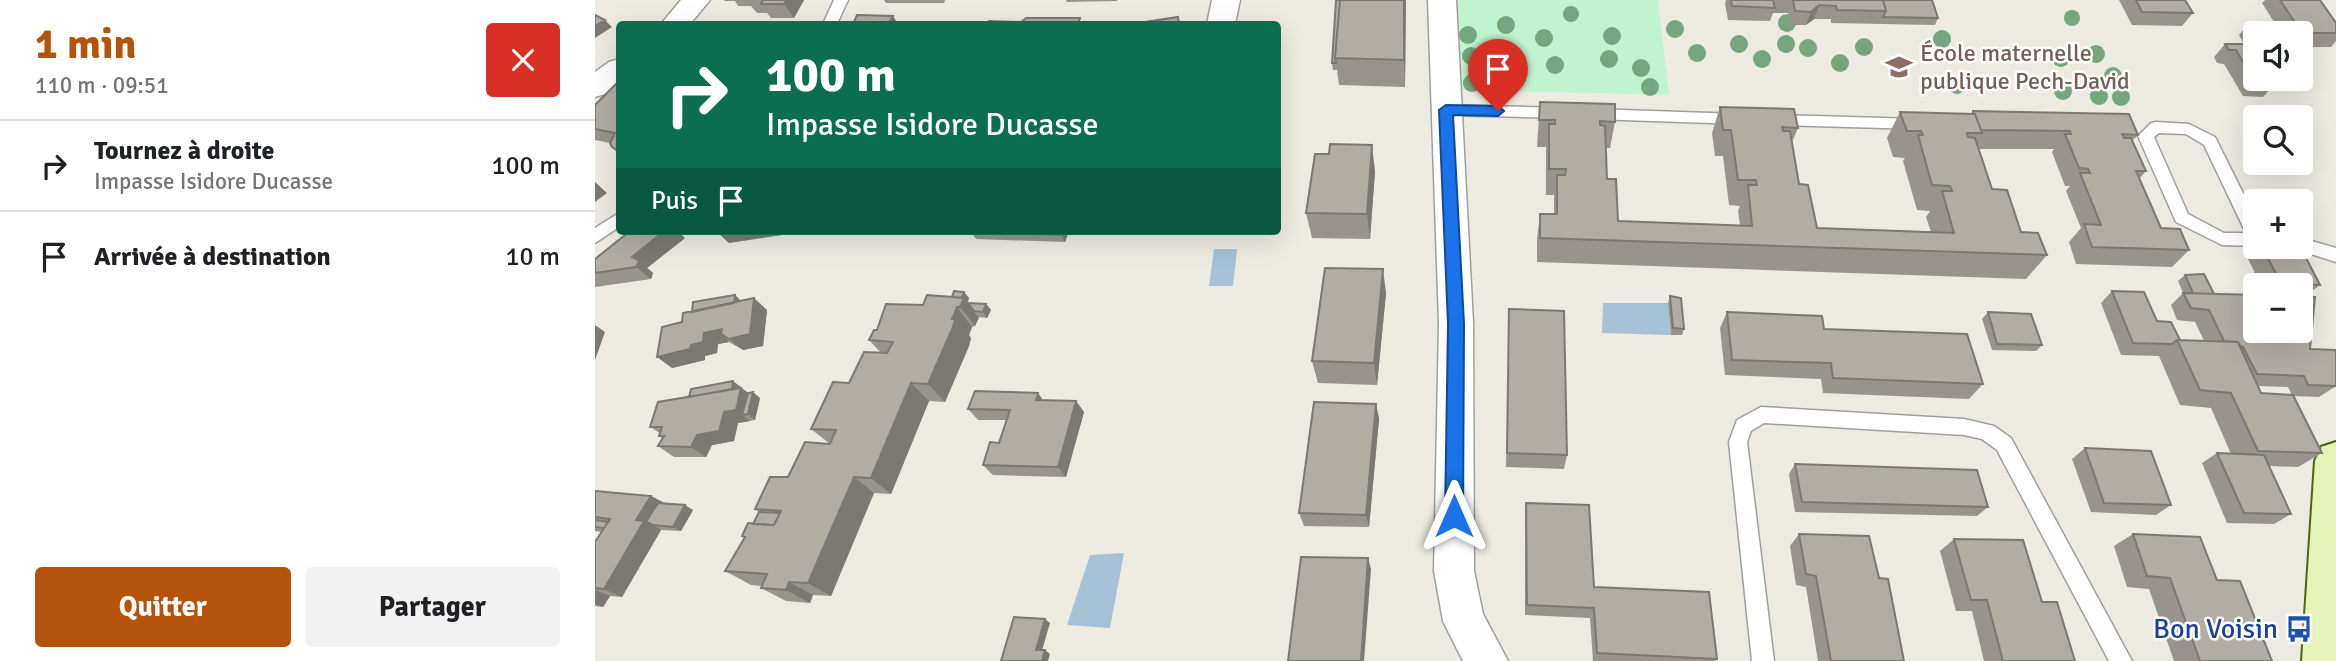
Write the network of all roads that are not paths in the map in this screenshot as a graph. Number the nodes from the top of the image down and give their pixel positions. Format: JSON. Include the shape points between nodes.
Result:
{"nodes":[{"id":1,"x":696,"y":0,"type":"edge"},
{"id":2,"x":841,"y":0,"type":"edge"},
{"id":3,"x":1226,"y":0,"type":"edge"},
{"id":4,"x":1442,"y":0,"type":"edge"},
{"id":5,"x":677,"y":21,"type":"edge"},
{"id":6,"x":830,"y":21,"type":"edge"},
{"id":7,"x":1222,"y":21,"type":"edge"},
{"id":8,"x":616,"y":71,"type":"edge"},
{"id":9,"x":595,"y":87,"type":"edge"},
{"id":10,"x":1446,"y":110,"type":"junction"},
{"id":11,"x":1927,"y":125,"type":"edge"},
{"id":12,"x":616,"y":221,"type":"edge"},
{"id":13,"x":595,"y":237,"type":"edge"},
{"id":14,"x":2256,"y":238,"type":"edge"},
{"id":15,"x":2313,"y":248,"type":"edge"},
{"id":16,"x":2336,"y":255,"type":"edge"},
{"id":17,"x":2335,"y":482,"type":"edge"},
{"id":18,"x":1487,"y":661,"type":"edge"},
{"id":19,"x":1763,"y":661,"type":"edge"},
{"id":20,"x":2121,"y":661,"type":"edge"},
{"id":21,"x":2326,"y":661,"type":"edge"}],
"edges":[{"from":1,"to":5,"type":"street"},
{"from":2,"to":6,"type":"lane"},
{"from":3,"to":7,"type":"street"},
{"from":4,"to":10,"type":"street"},
{"from":8,"to":9,"type":"street"},
{"from":10,"to":11,"type":"lane"},
{"from":10,"to":18,"type":"street","via":[[1456,324],[1454,571],[1464,621]]},
{"from":12,"to":13,"type":"lane"},
{"from":14,"to":14,"type":"lane","via":[[2222,239],[2182,218],[2146,136],[2156,127],[2189,129],[2210,141]]},
{"from":15,"to":16,"type":"lane"},
{"from":17,"to":21,"type":"street"},
{"from":19,"to":20,"type":"lane","via":[[1738,442],[1744,426],[1761,415],[1987,432],[2004,444]]}]}
